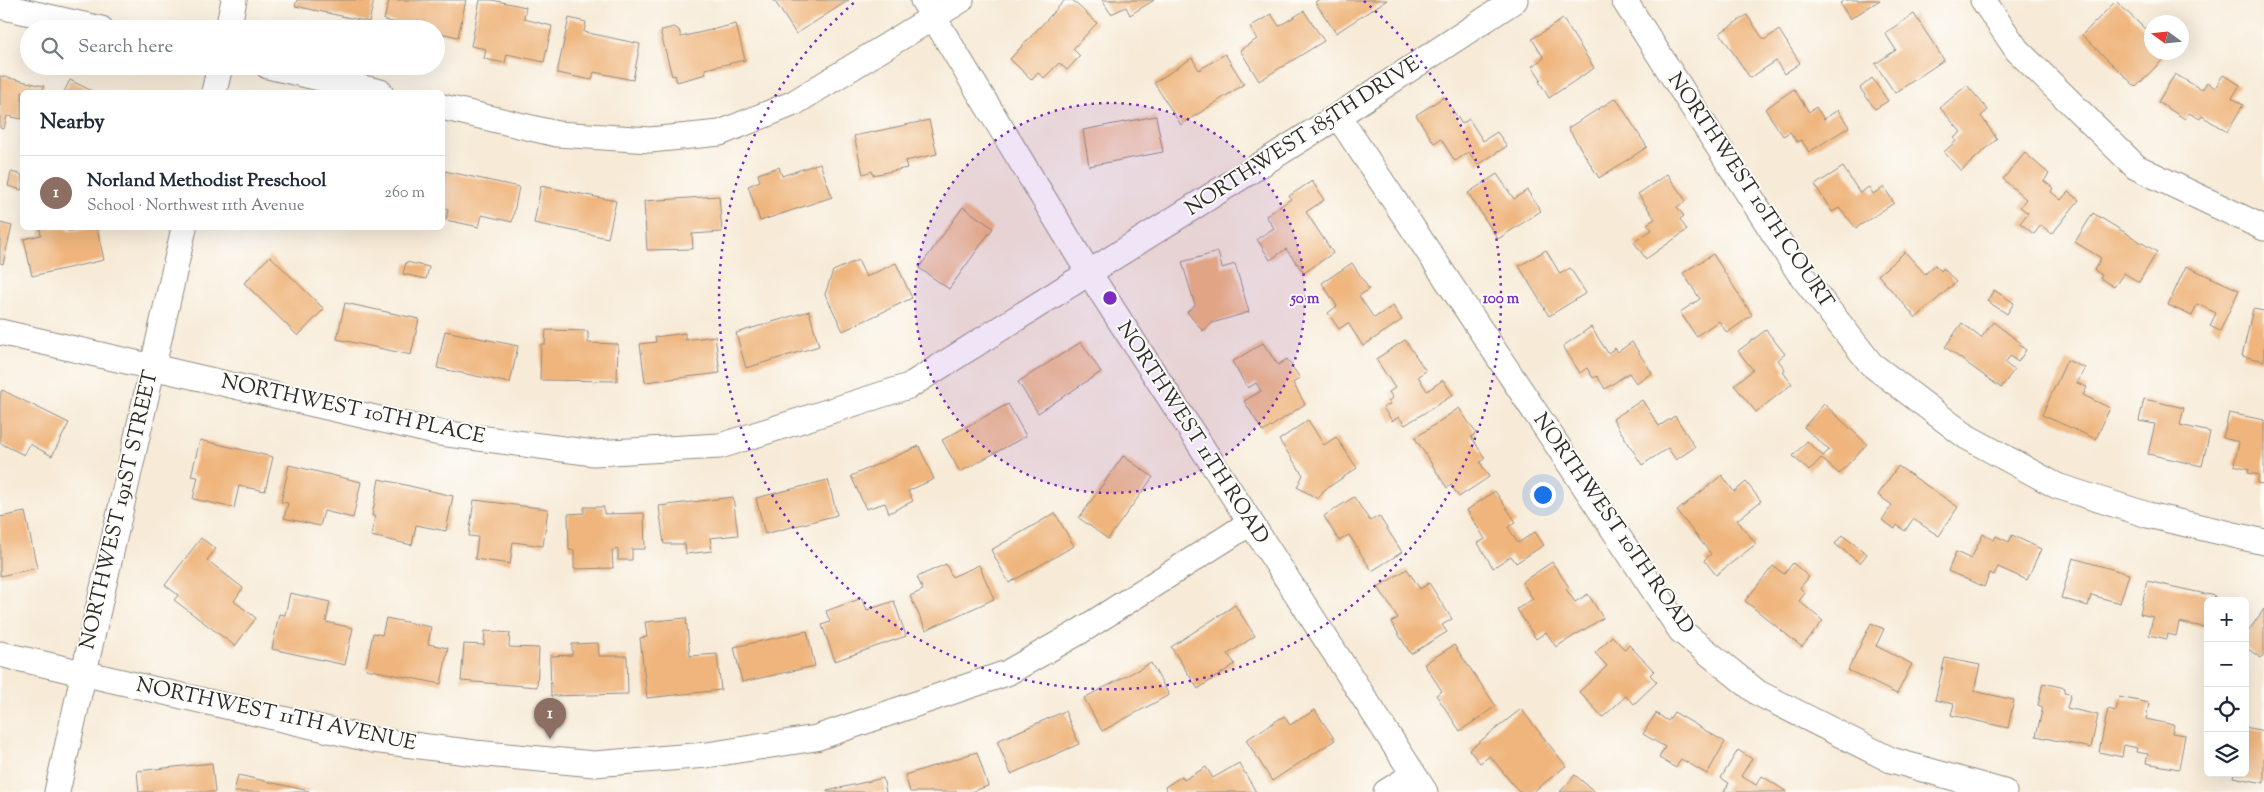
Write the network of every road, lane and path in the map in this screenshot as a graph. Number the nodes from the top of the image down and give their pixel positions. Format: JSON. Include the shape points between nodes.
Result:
{"nodes":[{"id":1,"x":234,"y":0,"type":"edge"},
{"id":2,"x":961,"y":0,"type":"edge"},
{"id":3,"x":1515,"y":0,"type":"edge"},
{"id":4,"x":1624,"y":0,"type":"edge"},
{"id":5,"x":1983,"y":0,"type":"edge"},
{"id":6,"x":0,"y":6,"type":"edge"},
{"id":7,"x":929,"y":8,"type":"edge"},
{"id":8,"x":61,"y":20,"type":"edge"},
{"id":9,"x":230,"y":20,"type":"edge"},
{"id":10,"x":218,"y":75,"type":"edge"},
{"id":11,"x":307,"y":75,"type":"edge"},
{"id":12,"x":214,"y":90,"type":"edge"},
{"id":13,"x":371,"y":90,"type":"edge"},
{"id":14,"x":445,"y":108,"type":"edge"},
{"id":15,"x":1338,"y":116,"type":"junction"},
{"id":16,"x":2264,"y":228,"type":"edge"},
{"id":17,"x":184,"y":230,"type":"edge"},
{"id":18,"x":1089,"y":273,"type":"junction"},
{"id":19,"x":0,"y":332,"type":"edge"},
{"id":20,"x":153,"y":366,"type":"junction"},
{"id":21,"x":1250,"y":523,"type":"junction"},
{"id":22,"x":2264,"y":542,"type":"edge"},
{"id":23,"x":0,"y":654,"type":"edge"},
{"id":24,"x":83,"y":672,"type":"junction"},
{"id":25,"x":1419,"y":784,"type":"edge"},
{"id":26,"x":57,"y":792,"type":"edge"},
{"id":27,"x":1386,"y":792,"type":"edge"},
{"id":28,"x":2004,"y":792,"type":"edge"}],
"edges":[{"from":1,"to":9,"type":"street"},
{"from":2,"to":7,"type":"street"},
{"from":3,"to":15,"type":"street","name":"NORTHWEST 185TH DRIVE"},
{"from":4,"to":22,"type":"street","name":"NORTHWEST 10TH COURT","via":[[1798,271],[1871,364],[1967,437],[2058,486],[2148,516]]},
{"from":5,"to":16,"type":"street","via":[[2017,50],[2136,166]]},
{"from":6,"to":8,"type":"street"},
{"from":7,"to":14,"type":"street","via":[[794,103],[720,133],[650,140],[557,134]]},
{"from":7,"to":18,"type":"street","name":"NORTHWEST 11TH ROAD"},
{"from":10,"to":12,"type":"street"},
{"from":11,"to":13,"type":"street"},
{"from":15,"to":18,"type":"street","name":"NORTHWEST 185TH DRIVE"},
{"from":15,"to":28,"type":"street","name":"NORTHWEST 10TH ROAD","via":[[1681,631],[1758,693],[1891,760]]},
{"from":17,"to":20,"type":"street","name":"NORTHWEST 191ST STREET"},
{"from":18,"to":20,"type":"street","name":"NORTHWEST 10TH PLACE","via":[[909,386],[720,446],[594,453],[440,433]]},
{"from":18,"to":21,"type":"street","name":"NORTHWEST 11TH ROAD"},
{"from":19,"to":20,"type":"street","name":"NORTHWEST 10TH PLACE"},
{"from":20,"to":24,"type":"street","name":"NORTHWEST 191ST STREET"},
{"from":21,"to":24,"type":"street","name":"NORTHWEST 11TH AVENUE","via":[[1079,632],[1007,672],[816,738],[707,755],[594,764],[373,740]]},
{"from":21,"to":25,"type":"street","name":"NORTHWEST 11TH ROAD"},
{"from":23,"to":24,"type":"street","name":"NORTHWEST 11TH AVENUE"},
{"from":24,"to":26,"type":"street","name":"NORTHWEST 191ST STREET"},
{"from":25,"to":27,"type":"street"}]}
